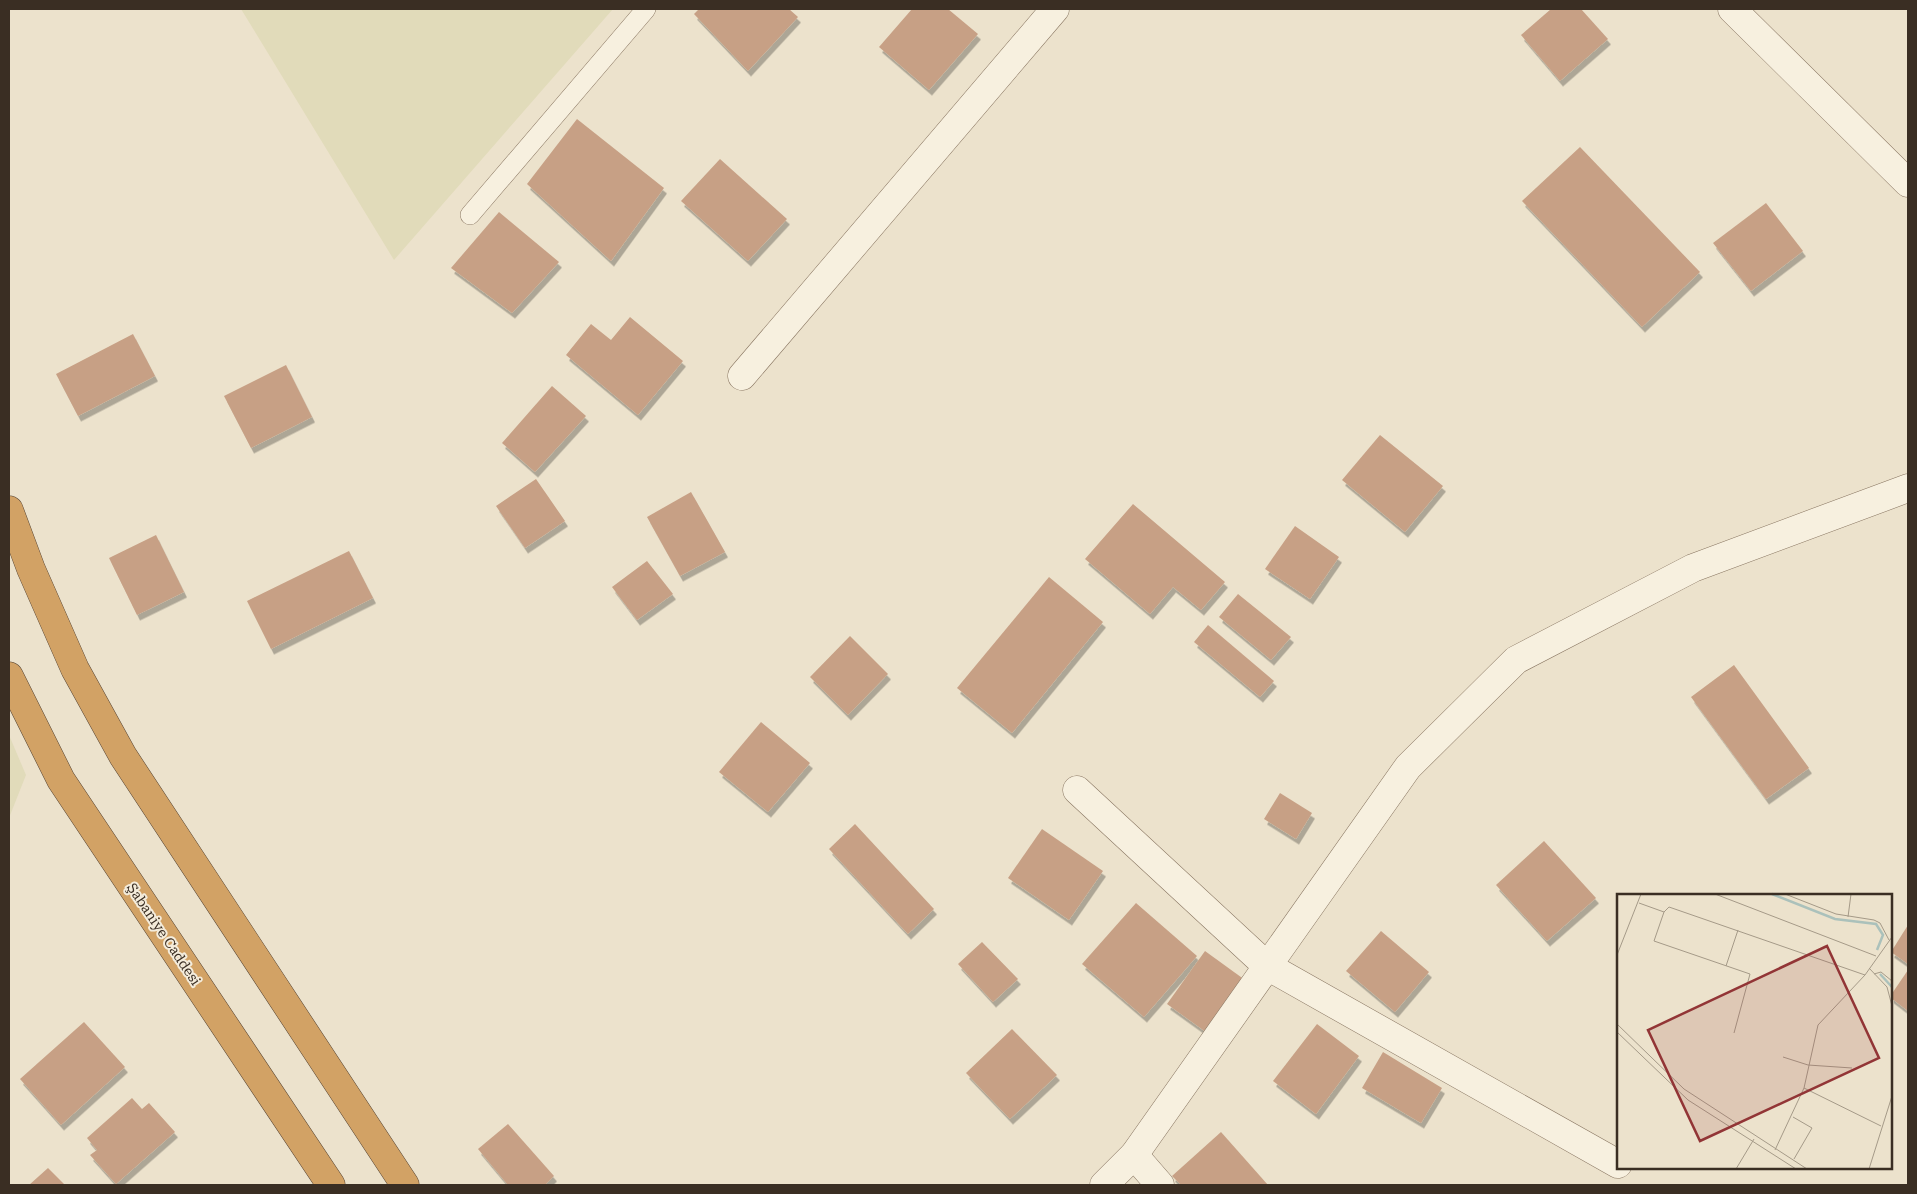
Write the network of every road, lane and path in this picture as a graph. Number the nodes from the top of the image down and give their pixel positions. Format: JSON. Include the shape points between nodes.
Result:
{"nodes":[{"id":1,"x":646,"y":9,"type":"edge"},
{"id":2,"x":1055,"y":9,"type":"edge"},
{"id":3,"x":1732,"y":9,"type":"edge"},
{"id":4,"x":1908,"y":183,"type":"edge"},
{"id":5,"x":470,"y":215,"type":"dead end"},
{"id":6,"x":742,"y":376,"type":"dead end"},
{"id":7,"x":1908,"y":488,"type":"edge"},
{"id":8,"x":9,"y":510,"type":"edge"},
{"id":9,"x":9,"y":676,"type":"edge"},
{"id":10,"x":1077,"y":790,"type":"dead end"},
{"id":11,"x":1267,"y":966,"type":"junction"},
{"id":12,"x":1134,"y":1156,"type":"junction"},
{"id":13,"x":1617,"y":1163,"type":"edge"},
{"id":14,"x":331,"y":1185,"type":"edge"},
{"id":15,"x":405,"y":1185,"type":"edge"},
{"id":16,"x":1104,"y":1185,"type":"edge"},
{"id":17,"x":1160,"y":1185,"type":"edge"}],
"edges":[{"from":1,"to":5,"type":"lane"},
{"from":2,"to":6,"type":"street"},
{"from":3,"to":4,"type":"street"},
{"from":7,"to":11,"type":"street","via":[[1692,568],[1516,660],[1408,767]]},
{"from":8,"to":15,"type":"highway","via":[[75,669],[123,756]]},
{"from":9,"to":14,"type":"highway","name":"Şabaniye Caddesi","via":[[61,780]]},
{"from":10,"to":11,"type":"street"},
{"from":11,"to":12,"type":"street"},
{"from":11,"to":13,"type":"street"},
{"from":12,"to":16,"type":"street"},
{"from":12,"to":17,"type":"street"}]}
